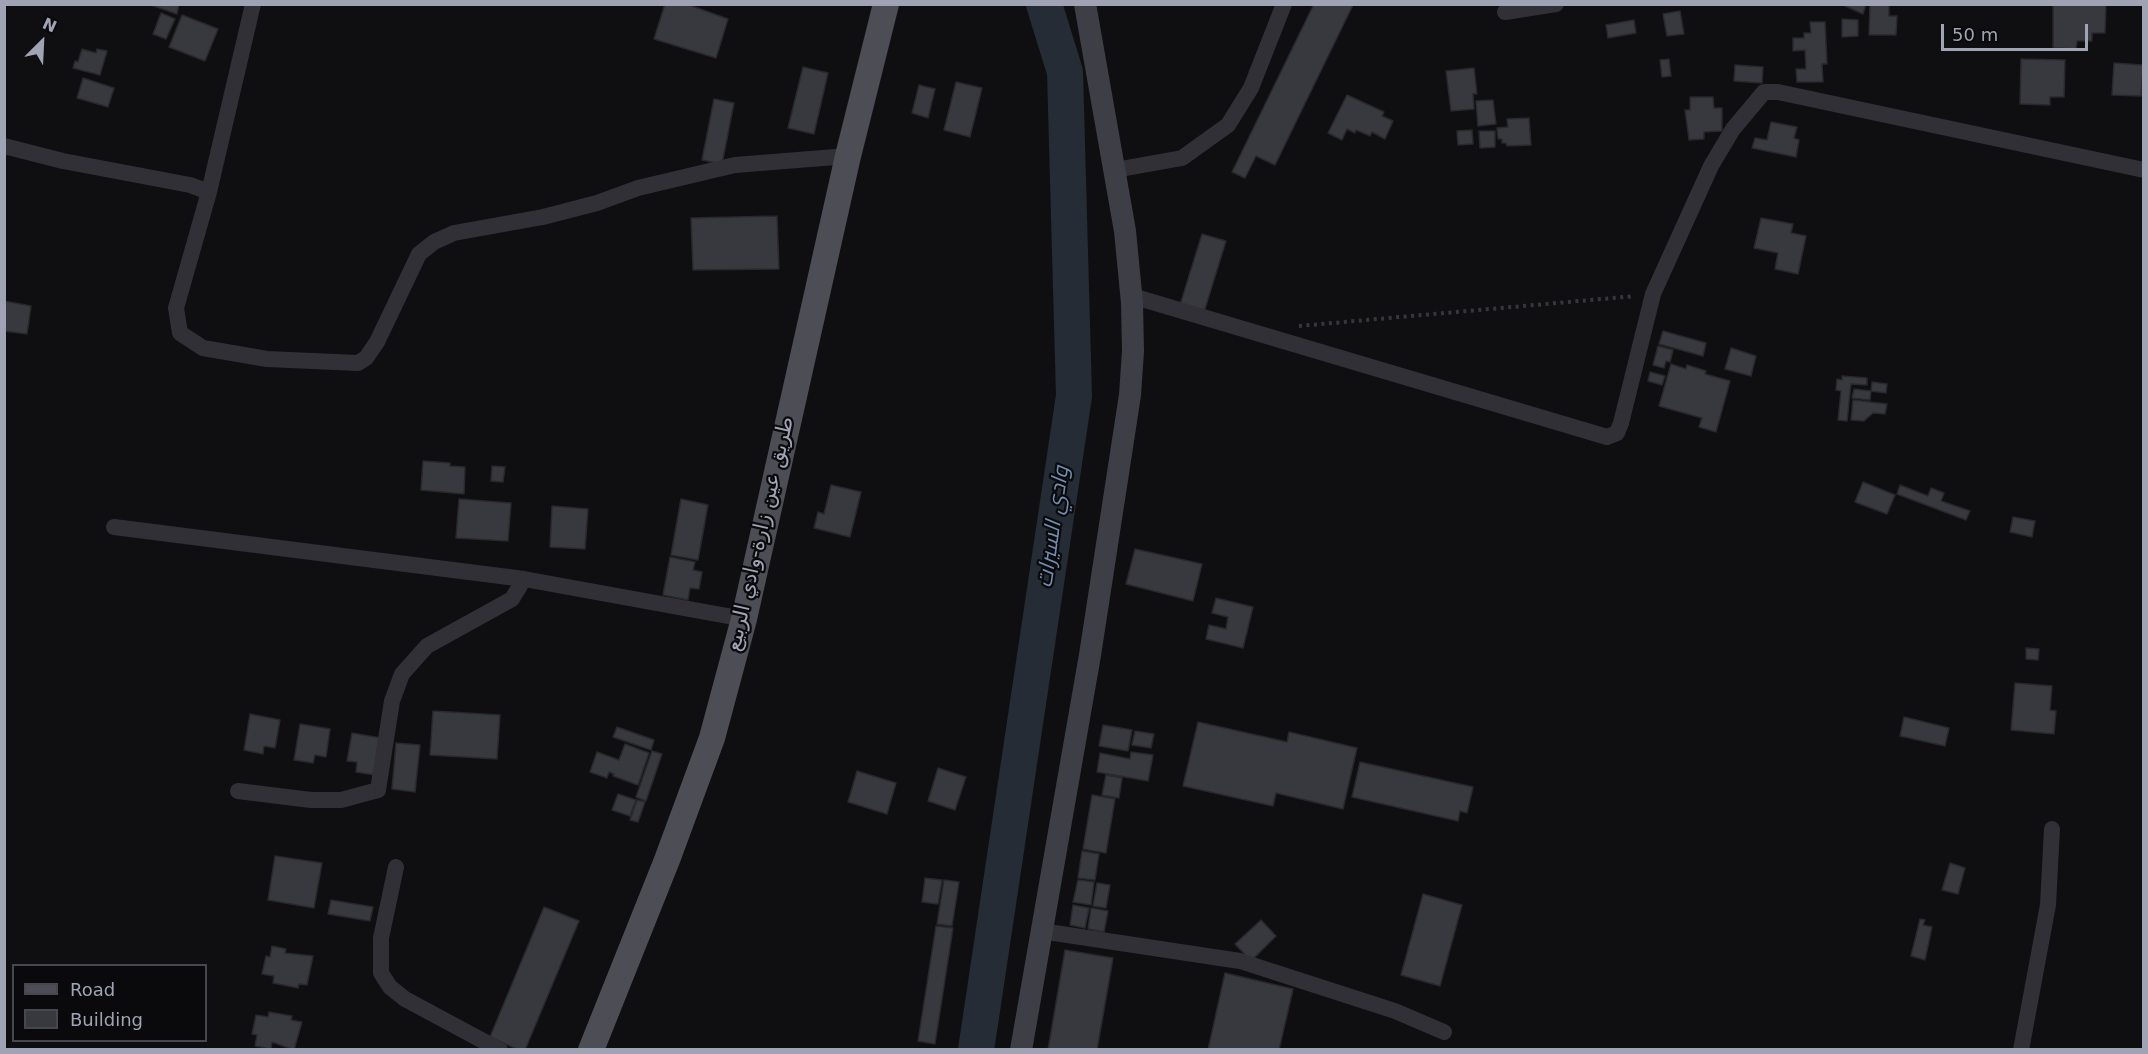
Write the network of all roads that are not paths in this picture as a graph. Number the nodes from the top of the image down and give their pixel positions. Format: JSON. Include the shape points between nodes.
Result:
{"nodes":[{"id":1,"x":253,"y":4,"type":"edge"},
{"id":2,"x":886,"y":4,"type":"edge"},
{"id":3,"x":1086,"y":4,"type":"edge"},
{"id":4,"x":1284,"y":4,"type":"edge"},
{"id":5,"x":1556,"y":4,"type":"edge"},
{"id":6,"x":1505,"y":12,"type":"dead end"},
{"id":7,"x":4,"y":146,"type":"edge"},
{"id":8,"x":848,"y":156,"type":"junction"},
{"id":9,"x":1115,"y":170,"type":"junction"},
{"id":10,"x":2144,"y":170,"type":"edge"},
{"id":11,"x":209,"y":192,"type":"junction"},
{"id":12,"x":1132,"y":296,"type":"junction"},
{"id":13,"x":114,"y":527,"type":"dead end"},
{"id":14,"x":524,"y":579,"type":"junction"},
{"id":15,"x":744,"y":619,"type":"junction"},
{"id":16,"x":238,"y":791,"type":"dead end"},
{"id":17,"x":2052,"y":830,"type":"dead end"},
{"id":18,"x":396,"y":867,"type":"dead end"},
{"id":19,"x":1041,"y":931,"type":"junction"},
{"id":20,"x":1444,"y":1032,"type":"dead end"},
{"id":21,"x":500,"y":1050,"type":"edge"},
{"id":22,"x":591,"y":1050,"type":"edge"},
{"id":23,"x":1021,"y":1050,"type":"edge"},
{"id":24,"x":2021,"y":1050,"type":"edge"}],
"edges":[{"from":1,"to":11,"type":"street"},
{"from":2,"to":8,"type":"main road","name":"طريق عين زارة-وادي الربيع"},
{"from":3,"to":9,"type":"main road"},
{"from":4,"to":9,"type":"street","via":[[1251,88],[1228,125],[1182,158]]},
{"from":5,"to":6,"type":"street"},
{"from":7,"to":11,"type":"street"},
{"from":8,"to":11,"type":"street","via":[[735,165],[638,188],[543,217],[454,233],[419,254],[377,342],[358,363],[246,356],[203,348],[180,333],[176,308]]},
{"from":8,"to":15,"type":"main road","name":"طريق عين زارة-وادي الربيع"},
{"from":9,"to":12,"type":"main road"},
{"from":10,"to":12,"type":"street","via":[[1764,92],[1733,129],[1712,166],[1653,294],[1621,423],[1617,433],[1607,436]]},
{"from":12,"to":19,"type":"main road","via":[[1130,395],[1090,655]]},
{"from":13,"to":14,"type":"street"},
{"from":14,"to":15,"type":"street"},
{"from":14,"to":16,"type":"street","via":[[512,599],[427,646],[402,674],[392,701],[378,790],[341,800]]},
{"from":15,"to":22,"type":"main road","name":"طريق عين زارة-وادي الربيع","via":[[712,738]]},
{"from":17,"to":24,"type":"street","via":[[2048,905]]},
{"from":18,"to":21,"type":"street","via":[[381,938],[381,973],[405,999]]},
{"from":19,"to":20,"type":"street","via":[[1239,961],[1395,1011]]},
{"from":19,"to":23,"type":"main road"}]}
